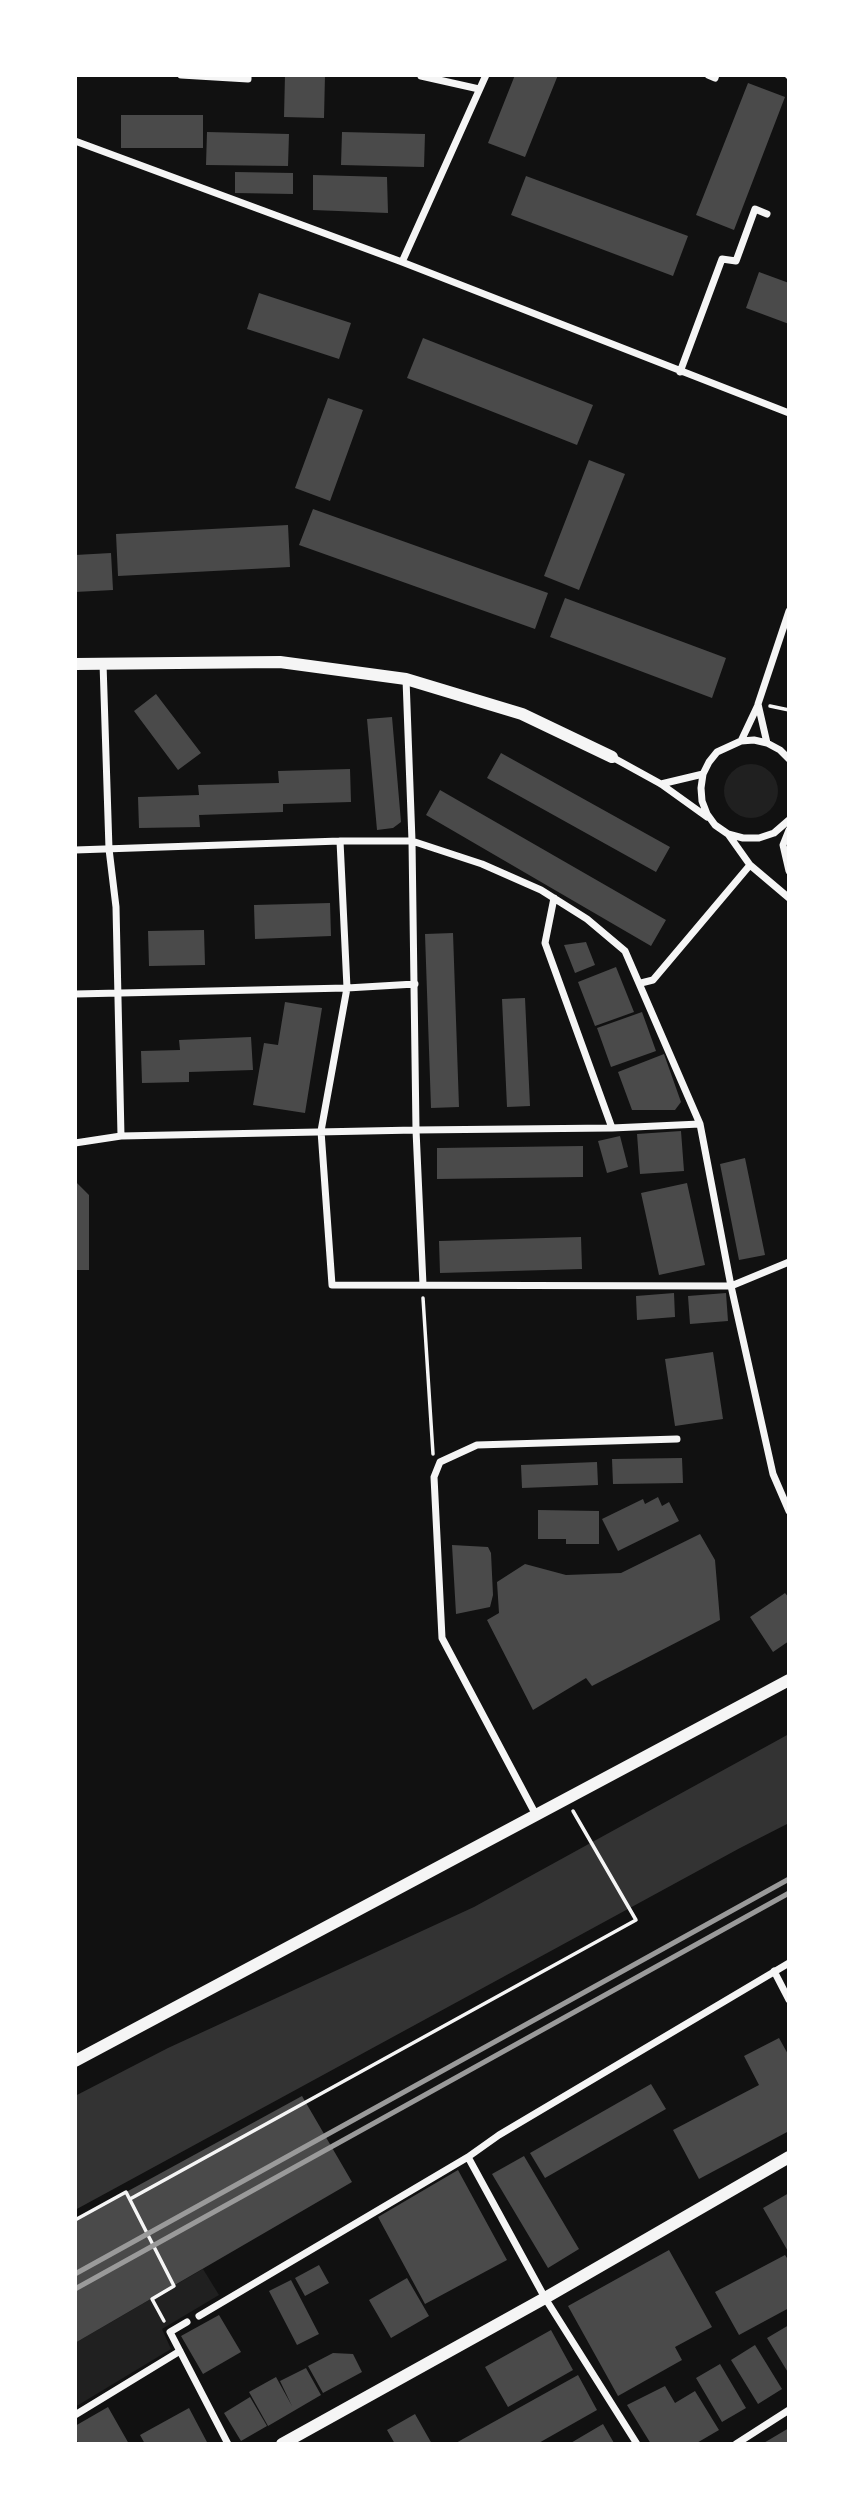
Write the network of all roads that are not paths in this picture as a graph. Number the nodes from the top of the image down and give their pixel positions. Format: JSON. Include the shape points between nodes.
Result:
{"nodes":[{"id":1,"x":181,"y":75,"type":"edge"},
{"id":2,"x":248,"y":75,"type":"edge"},
{"id":3,"x":486,"y":75,"type":"edge"},
{"id":4,"x":708,"y":75,"type":"edge"},
{"id":5,"x":716,"y":75,"type":"edge"},
{"id":6,"x":421,"y":76,"type":"edge"},
{"id":7,"x":480,"y":89,"type":"junction"},
{"id":8,"x":75,"y":141,"type":"edge"},
{"id":9,"x":767,"y":214,"type":"dead end"},
{"id":10,"x":402,"y":262,"type":"junction"},
{"id":11,"x":680,"y":372,"type":"junction"},
{"id":12,"x":789,"y":414,"type":"edge"},
{"id":13,"x":789,"y":611,"type":"edge"},
{"id":14,"x":103,"y":663,"type":"junction"},
{"id":15,"x":75,"y":664,"type":"edge"},
{"id":16,"x":406,"y":679,"type":"junction"},
{"id":17,"x":758,"y":704,"type":"junction"},
{"id":18,"x":741,"y":741,"type":"junction"},
{"id":19,"x":767,"y":743,"type":"junction"},
{"id":20,"x":612,"y":757,"type":"joint"},
{"id":21,"x":789,"y":759,"type":"edge"},
{"id":22,"x":703,"y":774,"type":"junction"},
{"id":23,"x":662,"y":784,"type":"junction"},
{"id":24,"x":789,"y":820,"type":"edge"},
{"id":25,"x":715,"y":825,"type":"junction"},
{"id":26,"x":789,"y":830,"type":"edge"},
{"id":27,"x":728,"y":834,"type":"junction"},
{"id":28,"x":340,"y":841,"type":"junction"},
{"id":29,"x":412,"y":841,"type":"junction"},
{"id":30,"x":109,"y":849,"type":"junction"},
{"id":31,"x":75,"y":850,"type":"edge"},
{"id":32,"x":750,"y":865,"type":"junction"},
{"id":33,"x":789,"y":870,"type":"edge"},
{"id":34,"x":554,"y":898,"type":"junction"},
{"id":35,"x":789,"y":898,"type":"edge"},
{"id":36,"x":640,"y":983,"type":"junction"},
{"id":37,"x":415,"y":984,"type":"junction"},
{"id":38,"x":346,"y":988,"type":"junction"},
{"id":39,"x":119,"y":993,"type":"junction"},
{"id":40,"x":75,"y":994,"type":"edge"},
{"id":41,"x":700,"y":1124,"type":"junction"},
{"id":42,"x":612,"y":1128,"type":"junction"},
{"id":43,"x":416,"y":1130,"type":"junction"},
{"id":44,"x":321,"y":1131,"type":"junction"},
{"id":45,"x":121,"y":1136,"type":"junction"},
{"id":46,"x":75,"y":1143,"type":"edge"},
{"id":47,"x":789,"y":1262,"type":"edge"},
{"id":48,"x":423,"y":1285,"type":"junction"},
{"id":49,"x":731,"y":1286,"type":"junction"},
{"id":50,"x":677,"y":1439,"type":"dead end"},
{"id":51,"x":789,"y":1511,"type":"edge"},
{"id":52,"x":789,"y":1680,"type":"edge"},
{"id":53,"x":536,"y":1815,"type":"junction"},
{"id":54,"x":789,"y":1963,"type":"edge"},
{"id":55,"x":774,"y":1971,"type":"junction"},
{"id":56,"x":789,"y":2000,"type":"edge"},
{"id":57,"x":75,"y":2061,"type":"edge"},
{"id":58,"x":468,"y":2157,"type":"junction"},
{"id":59,"x":789,"y":2157,"type":"edge"},
{"id":60,"x":545,"y":2298,"type":"junction"},
{"id":61,"x":199,"y":2316,"type":"dead end"},
{"id":62,"x":187,"y":2322,"type":"dead end"},
{"id":63,"x":180,"y":2351,"type":"junction"},
{"id":64,"x":789,"y":2410,"type":"edge"},
{"id":65,"x":75,"y":2415,"type":"edge"},
{"id":66,"x":228,"y":2444,"type":"edge"},
{"id":67,"x":282,"y":2444,"type":"edge"},
{"id":68,"x":637,"y":2444,"type":"edge"},
{"id":69,"x":736,"y":2444,"type":"edge"}],
"edges":[{"from":1,"to":2,"type":"street","via":[[248,79]]},
{"from":3,"to":7,"type":"street"},
{"from":4,"to":5,"type":"street"},
{"from":6,"to":7,"type":"street"},
{"from":7,"to":10,"type":"street"},
{"from":8,"to":10,"type":"street"},
{"from":9,"to":11,"type":"street","via":[[755,209],[736,261],[722,259]]},
{"from":10,"to":11,"type":"street"},
{"from":11,"to":12,"type":"street"},
{"from":13,"to":17,"type":"street"},
{"from":14,"to":15,"type":"street"},
{"from":14,"to":16,"type":"street","via":[[280,662]]},
{"from":14,"to":30,"type":"street"},
{"from":16,"to":20,"type":"street","via":[[522,714]]},
{"from":16,"to":29,"type":"street"},
{"from":17,"to":18,"type":"street"},
{"from":17,"to":19,"type":"street"},
{"from":18,"to":19,"type":"street"},
{"from":18,"to":22,"type":"street","via":[[718,752]]},
{"from":19,"to":21,"type":"street"},
{"from":20,"to":23,"type":"street"},
{"from":22,"to":23,"type":"street"},
{"from":22,"to":25,"type":"street","via":[[702,801]]},
{"from":23,"to":25,"type":"street"},
{"from":24,"to":27,"type":"street","via":[[759,838]]},
{"from":25,"to":27,"type":"street"},
{"from":26,"to":33,"type":"street","via":[[783,845]]},
{"from":27,"to":32,"type":"street"},
{"from":28,"to":29,"type":"street"},
{"from":28,"to":30,"type":"street"},
{"from":28,"to":38,"type":"street"},
{"from":29,"to":34,"type":"street","via":[[482,864]]},
{"from":29,"to":37,"type":"street"},
{"from":30,"to":31,"type":"street"},
{"from":30,"to":39,"type":"street"},
{"from":32,"to":35,"type":"street"},
{"from":32,"to":36,"type":"street","via":[[653,980]]},
{"from":34,"to":36,"type":"street","via":[[625,951]]},
{"from":34,"to":42,"type":"street","via":[[545,943]]},
{"from":36,"to":41,"type":"street"},
{"from":37,"to":38,"type":"street"},
{"from":37,"to":43,"type":"street"},
{"from":38,"to":39,"type":"street"},
{"from":38,"to":44,"type":"street"},
{"from":39,"to":40,"type":"street"},
{"from":39,"to":45,"type":"street"},
{"from":41,"to":42,"type":"street"},
{"from":41,"to":49,"type":"street"},
{"from":42,"to":43,"type":"street"},
{"from":43,"to":44,"type":"street"},
{"from":43,"to":48,"type":"street"},
{"from":44,"to":45,"type":"street"},
{"from":44,"to":48,"type":"street","via":[[332,1285]]},
{"from":45,"to":46,"type":"street"},
{"from":47,"to":49,"type":"street"},
{"from":48,"to":49,"type":"street"},
{"from":49,"to":51,"type":"street","via":[[773,1474]]},
{"from":50,"to":53,"type":"street","via":[[477,1445],[440,1462],[434,1477],[442,1638]]},
{"from":52,"to":53,"type":"street"},
{"from":53,"to":57,"type":"street"},
{"from":54,"to":55,"type":"street"},
{"from":55,"to":56,"type":"street"},
{"from":55,"to":58,"type":"street"},
{"from":58,"to":60,"type":"street"},
{"from":58,"to":61,"type":"street"},
{"from":59,"to":60,"type":"street"},
{"from":60,"to":67,"type":"street"},
{"from":60,"to":68,"type":"street"},
{"from":62,"to":63,"type":"street","via":[[170,2332]]},
{"from":63,"to":65,"type":"street"},
{"from":63,"to":66,"type":"street"},
{"from":64,"to":69,"type":"street"}]}
